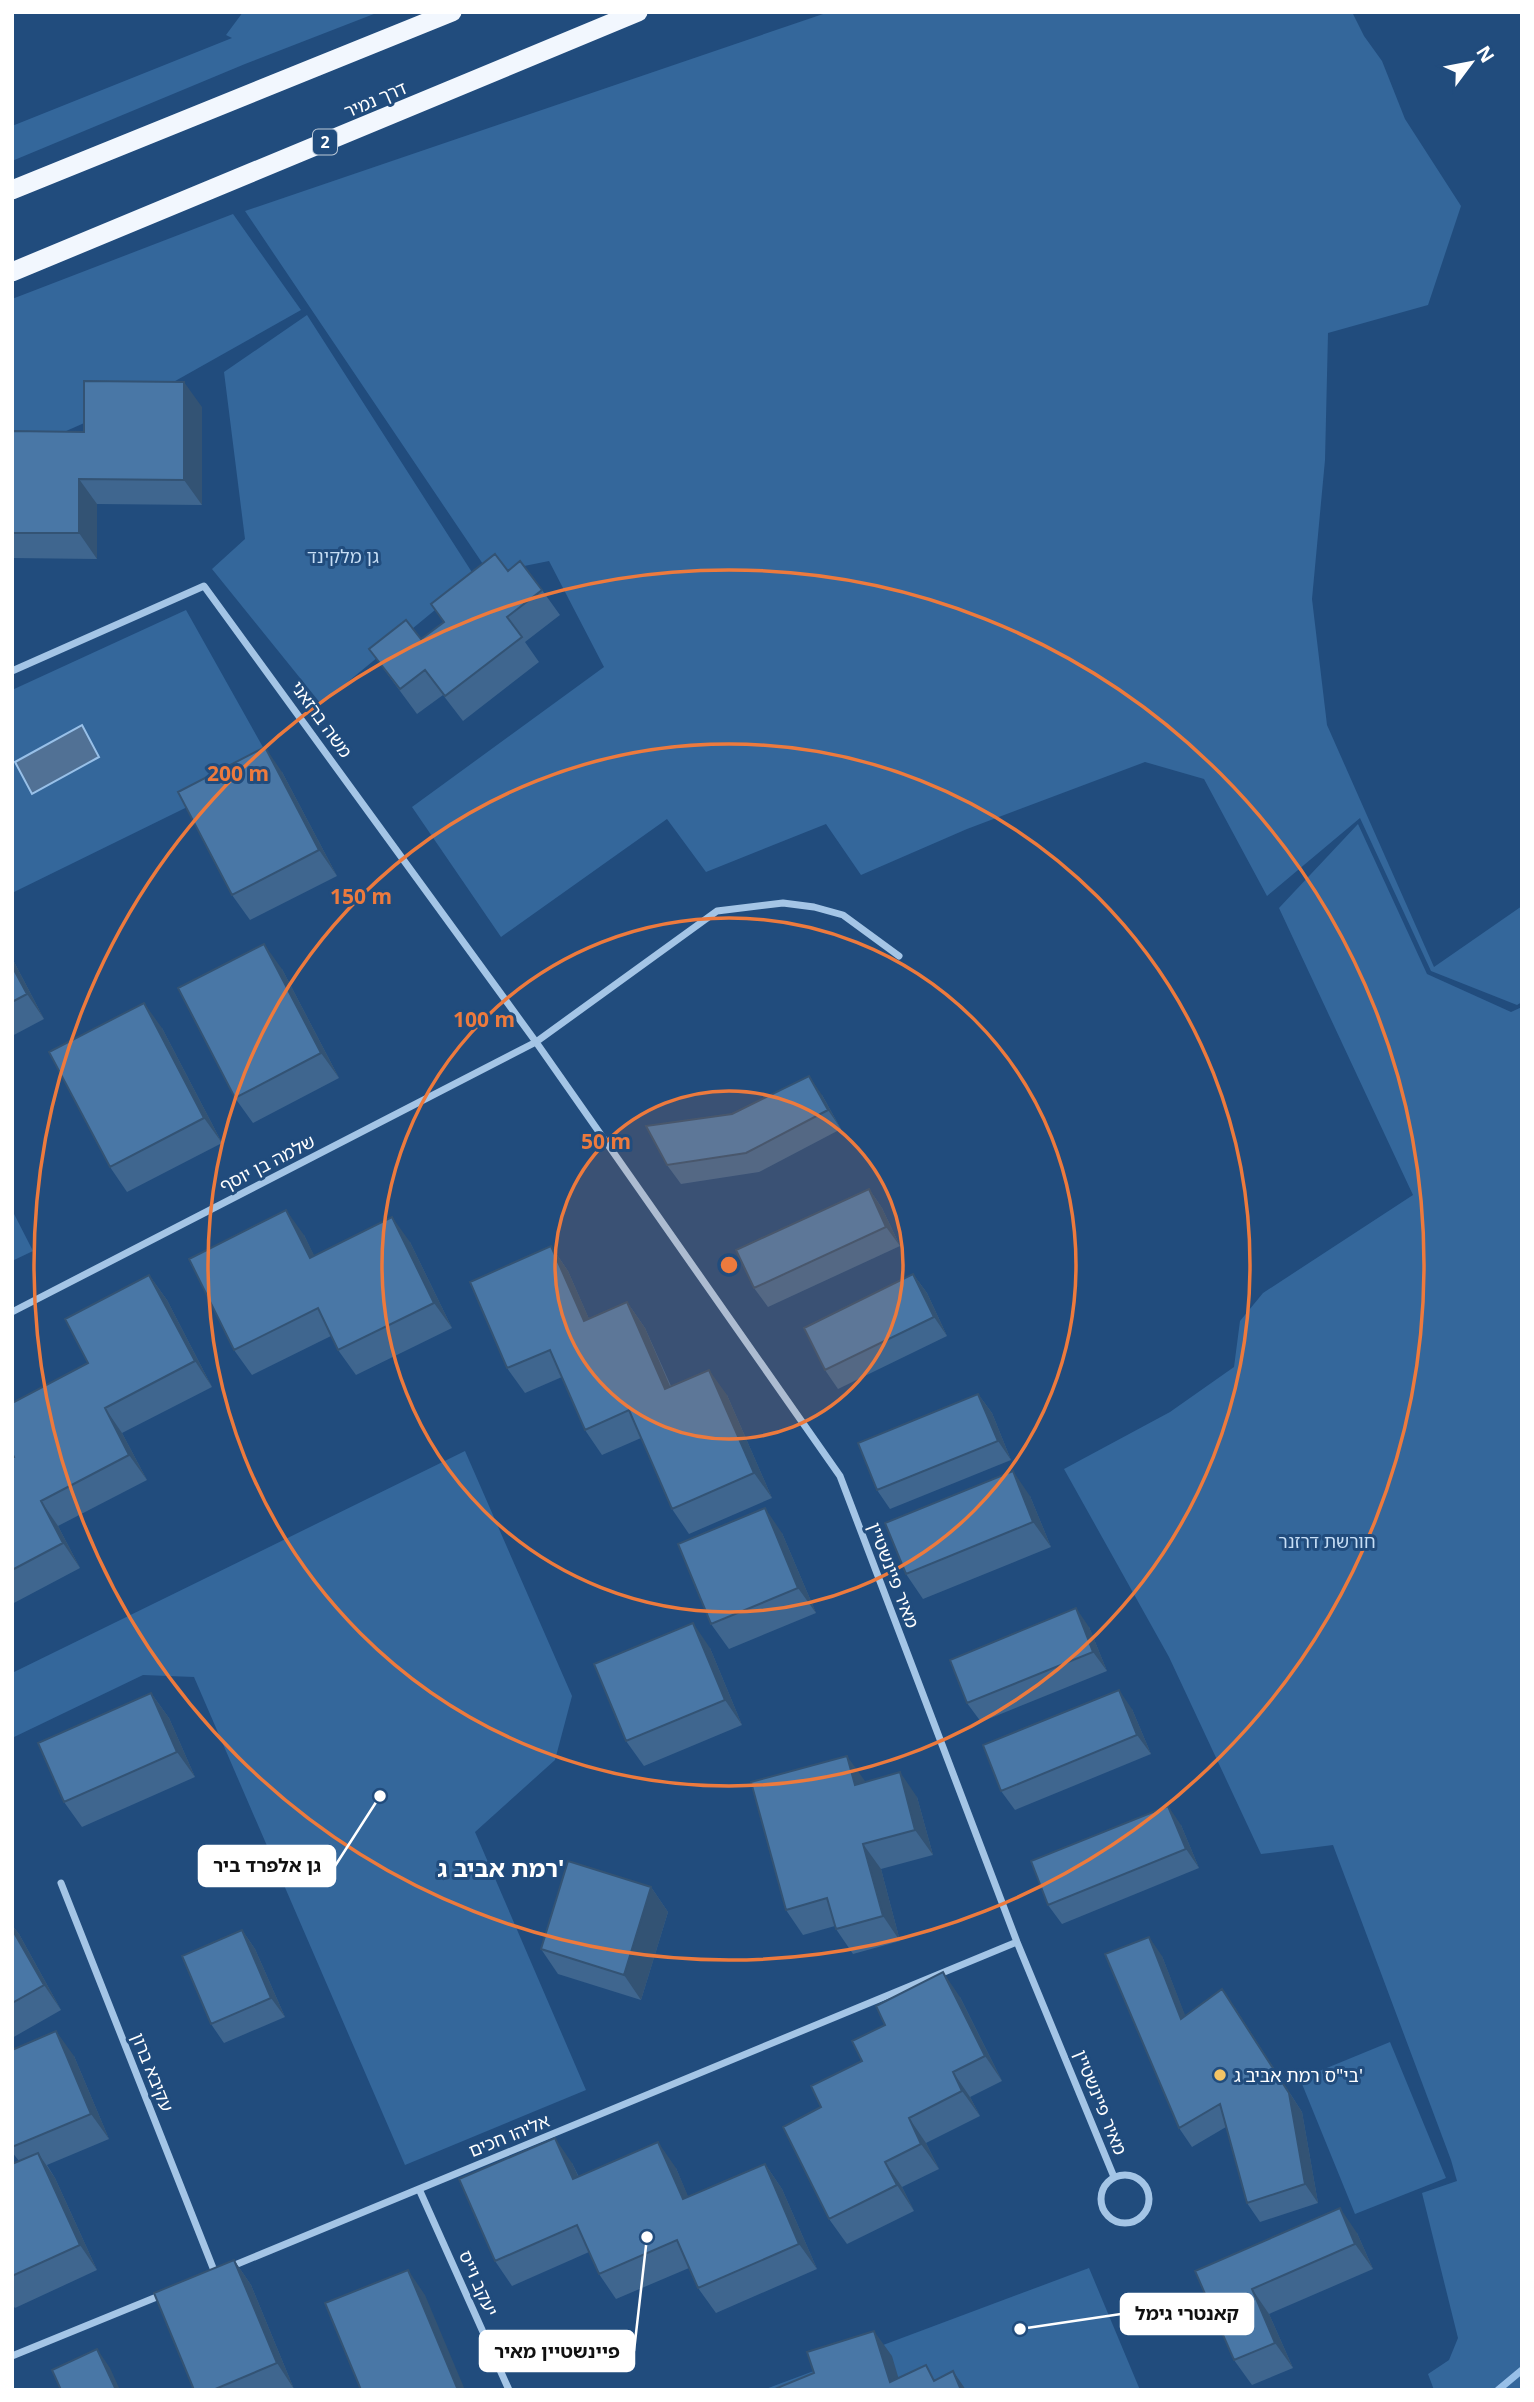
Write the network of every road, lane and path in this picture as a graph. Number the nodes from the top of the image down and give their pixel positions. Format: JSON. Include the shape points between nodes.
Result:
{"nodes":[{"id":1,"x":452,"y":12,"type":"edge"},
{"id":2,"x":638,"y":12,"type":"edge"},
{"id":3,"x":12,"y":190,"type":"edge"},
{"id":4,"x":12,"y":272,"type":"edge"},
{"id":5,"x":12,"y":671,"type":"edge"},
{"id":6,"x":899,"y":956,"type":"dead end"},
{"id":7,"x":536,"y":1042,"type":"junction"},
{"id":8,"x":12,"y":1312,"type":"edge"},
{"id":9,"x":61,"y":1883,"type":"dead end"},
{"id":10,"x":1017,"y":1942,"type":"junction"},
{"id":11,"x":1114,"y":2177,"type":"junction"},
{"id":12,"x":419,"y":2189,"type":"junction"},
{"id":13,"x":215,"y":2273,"type":"junction"},
{"id":14,"x":203,"y":2278,"type":"edge"},
{"id":15,"x":168,"y":2292,"type":"edge"},
{"id":16,"x":12,"y":2356,"type":"edge"},
{"id":17,"x":509,"y":2390,"type":"edge"}],
"edges":[{"from":1,"to":3,"type":"highway"},
{"from":2,"to":4,"type":"highway","name":"דרך נמיר","number":"2"},
{"from":5,"to":7,"type":"street","name":"משה ברזאני","via":[[204,586]]},
{"from":6,"to":7,"type":"street","name":"שלמה בן יוסף","via":[[843,915],[814,907],[783,903],[718,911]]},
{"from":7,"to":8,"type":"street","name":"שלמה בן יוסף"},
{"from":7,"to":10,"type":"street","name":"מאיר פיינשטיין","via":[[840,1476]]},
{"from":9,"to":13,"type":"street","name":"עקיבא ברון"},
{"from":10,"to":11,"type":"street","name":"מאיר פיינשטיין"},
{"from":10,"to":12,"type":"street","name":"אליהו חכים"},
{"from":11,"to":11,"type":"street","via":[[1101,2194],[1103,2209],[1114,2220],[1136,2220],[1149,2203],[1147,2188],[1136,2177]]},
{"from":12,"to":13,"type":"street","name":"אליהו חכים"},
{"from":12,"to":17,"type":"street","name":"יעקב וייס"},
{"from":13,"to":14,"type":"street","name":"אליהו חכים"},
{"from":15,"to":16,"type":"street"}]}
